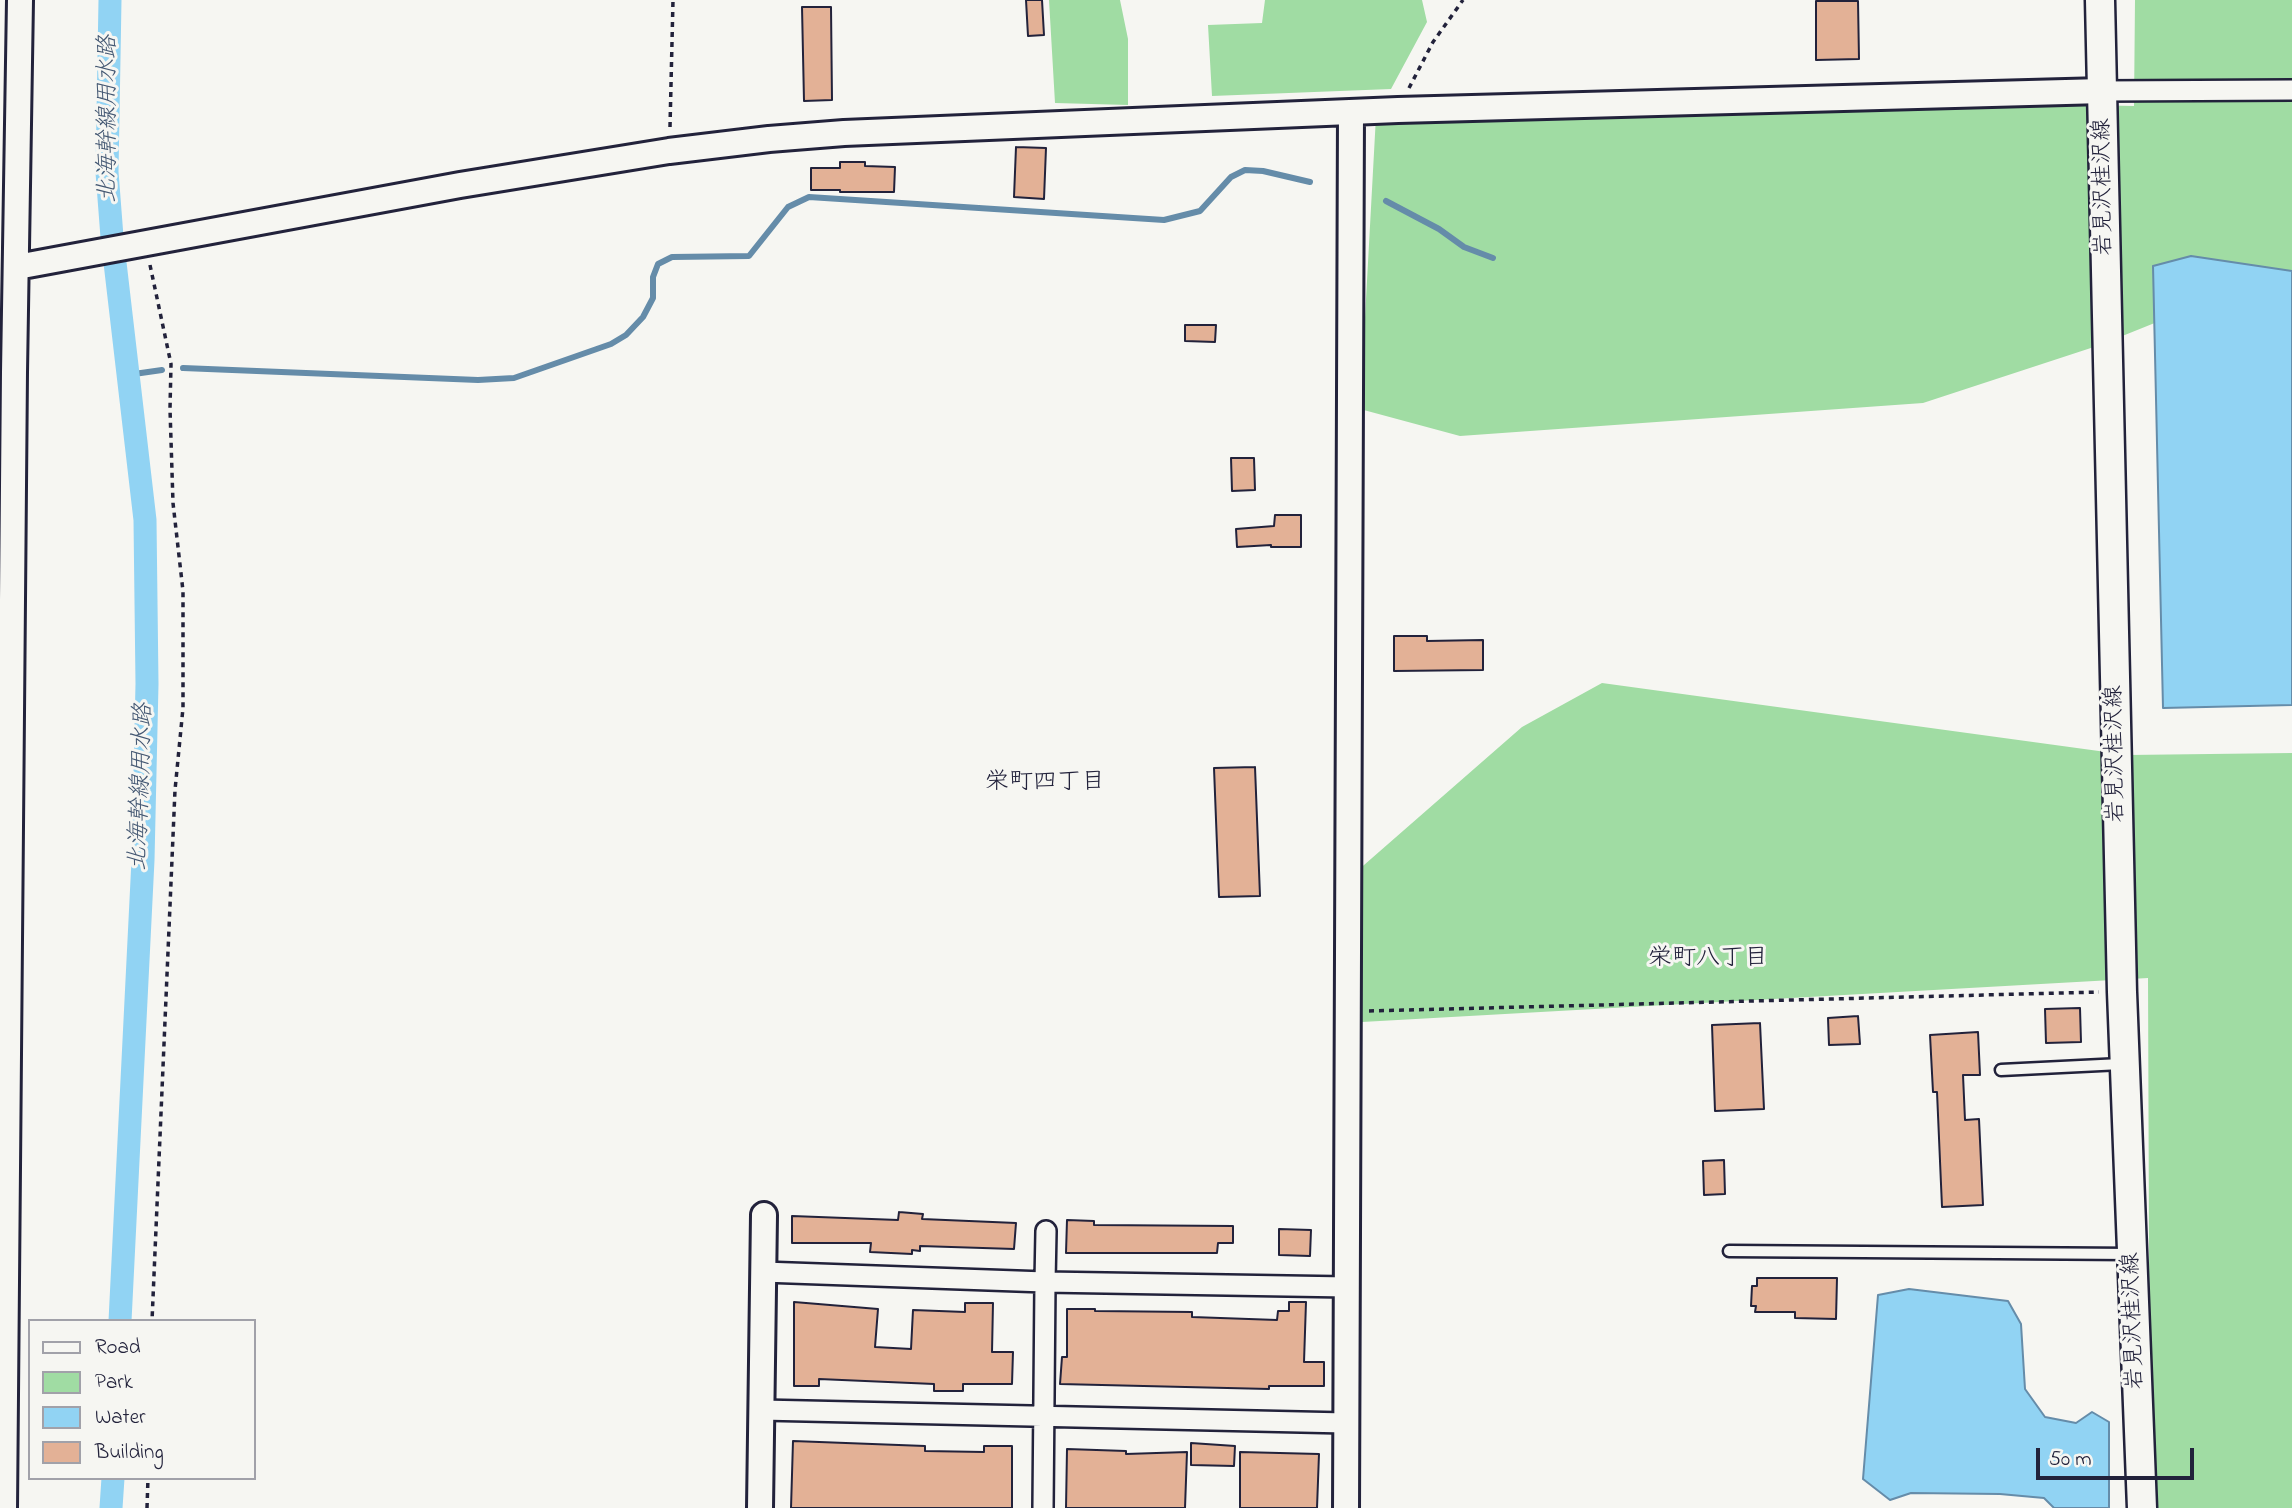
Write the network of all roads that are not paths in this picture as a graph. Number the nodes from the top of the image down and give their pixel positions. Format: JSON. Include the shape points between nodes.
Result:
{"nodes":[{"id":1,"x":20,"y":0,"type":"edge"},
{"id":2,"x":2100,"y":0,"type":"edge"},
{"id":3,"x":2292,"y":90,"type":"edge"},
{"id":4,"x":2103,"y":91,"type":"junction"},
{"id":5,"x":1351,"y":113,"type":"junction"},
{"id":6,"x":8,"y":268,"type":"edge"},
{"id":7,"x":2125,"y":1064,"type":"junction"},
{"id":8,"x":2001,"y":1070,"type":"dead end"},
{"id":9,"x":764,"y":1215,"type":"dead end"},
{"id":10,"x":1046,"y":1231,"type":"dead end"},
{"id":11,"x":1729,"y":1251,"type":"dead end"},
{"id":12,"x":2132,"y":1254,"type":"junction"},
{"id":13,"x":764,"y":1272,"type":"junction"},
{"id":14,"x":1045,"y":1282,"type":"junction"},
{"id":15,"x":1348,"y":1287,"type":"junction"},
{"id":16,"x":761,"y":1410,"type":"junction"},
{"id":17,"x":1044,"y":1418,"type":"junction"},
{"id":18,"x":1346,"y":1423,"type":"junction"},
{"id":19,"x":4,"y":1508,"type":"edge"},
{"id":20,"x":760,"y":1508,"type":"edge"},
{"id":21,"x":1044,"y":1508,"type":"edge"},
{"id":22,"x":1346,"y":1508,"type":"edge"},
{"id":23,"x":2142,"y":1508,"type":"edge"}],
"edges":[{"from":1,"to":6,"type":"street"},
{"from":2,"to":4,"type":"main road","name":"岩見沢桂沢線"},
{"from":3,"to":4,"type":"street"},
{"from":4,"to":5,"type":"street"},
{"from":4,"to":7,"type":"main road","name":"岩見沢桂沢線"},
{"from":5,"to":6,"type":"street","via":[[844,133],[669,151]]},
{"from":5,"to":15,"type":"street"},
{"from":6,"to":19,"type":"street"},
{"from":7,"to":8,"type":"lane"},
{"from":7,"to":12,"type":"main road","name":"岩見沢桂沢線"},
{"from":9,"to":13,"type":"street"},
{"from":10,"to":14,"type":"street"},
{"from":11,"to":12,"type":"lane"},
{"from":12,"to":23,"type":"main road","name":"岩見沢桂沢線"},
{"from":13,"to":14,"type":"street"},
{"from":13,"to":16,"type":"street"},
{"from":14,"to":15,"type":"street"},
{"from":14,"to":17,"type":"street"},
{"from":15,"to":18,"type":"street"},
{"from":16,"to":17,"type":"street"},
{"from":16,"to":20,"type":"street"},
{"from":17,"to":18,"type":"street"},
{"from":17,"to":21,"type":"street"},
{"from":18,"to":22,"type":"street"}]}
